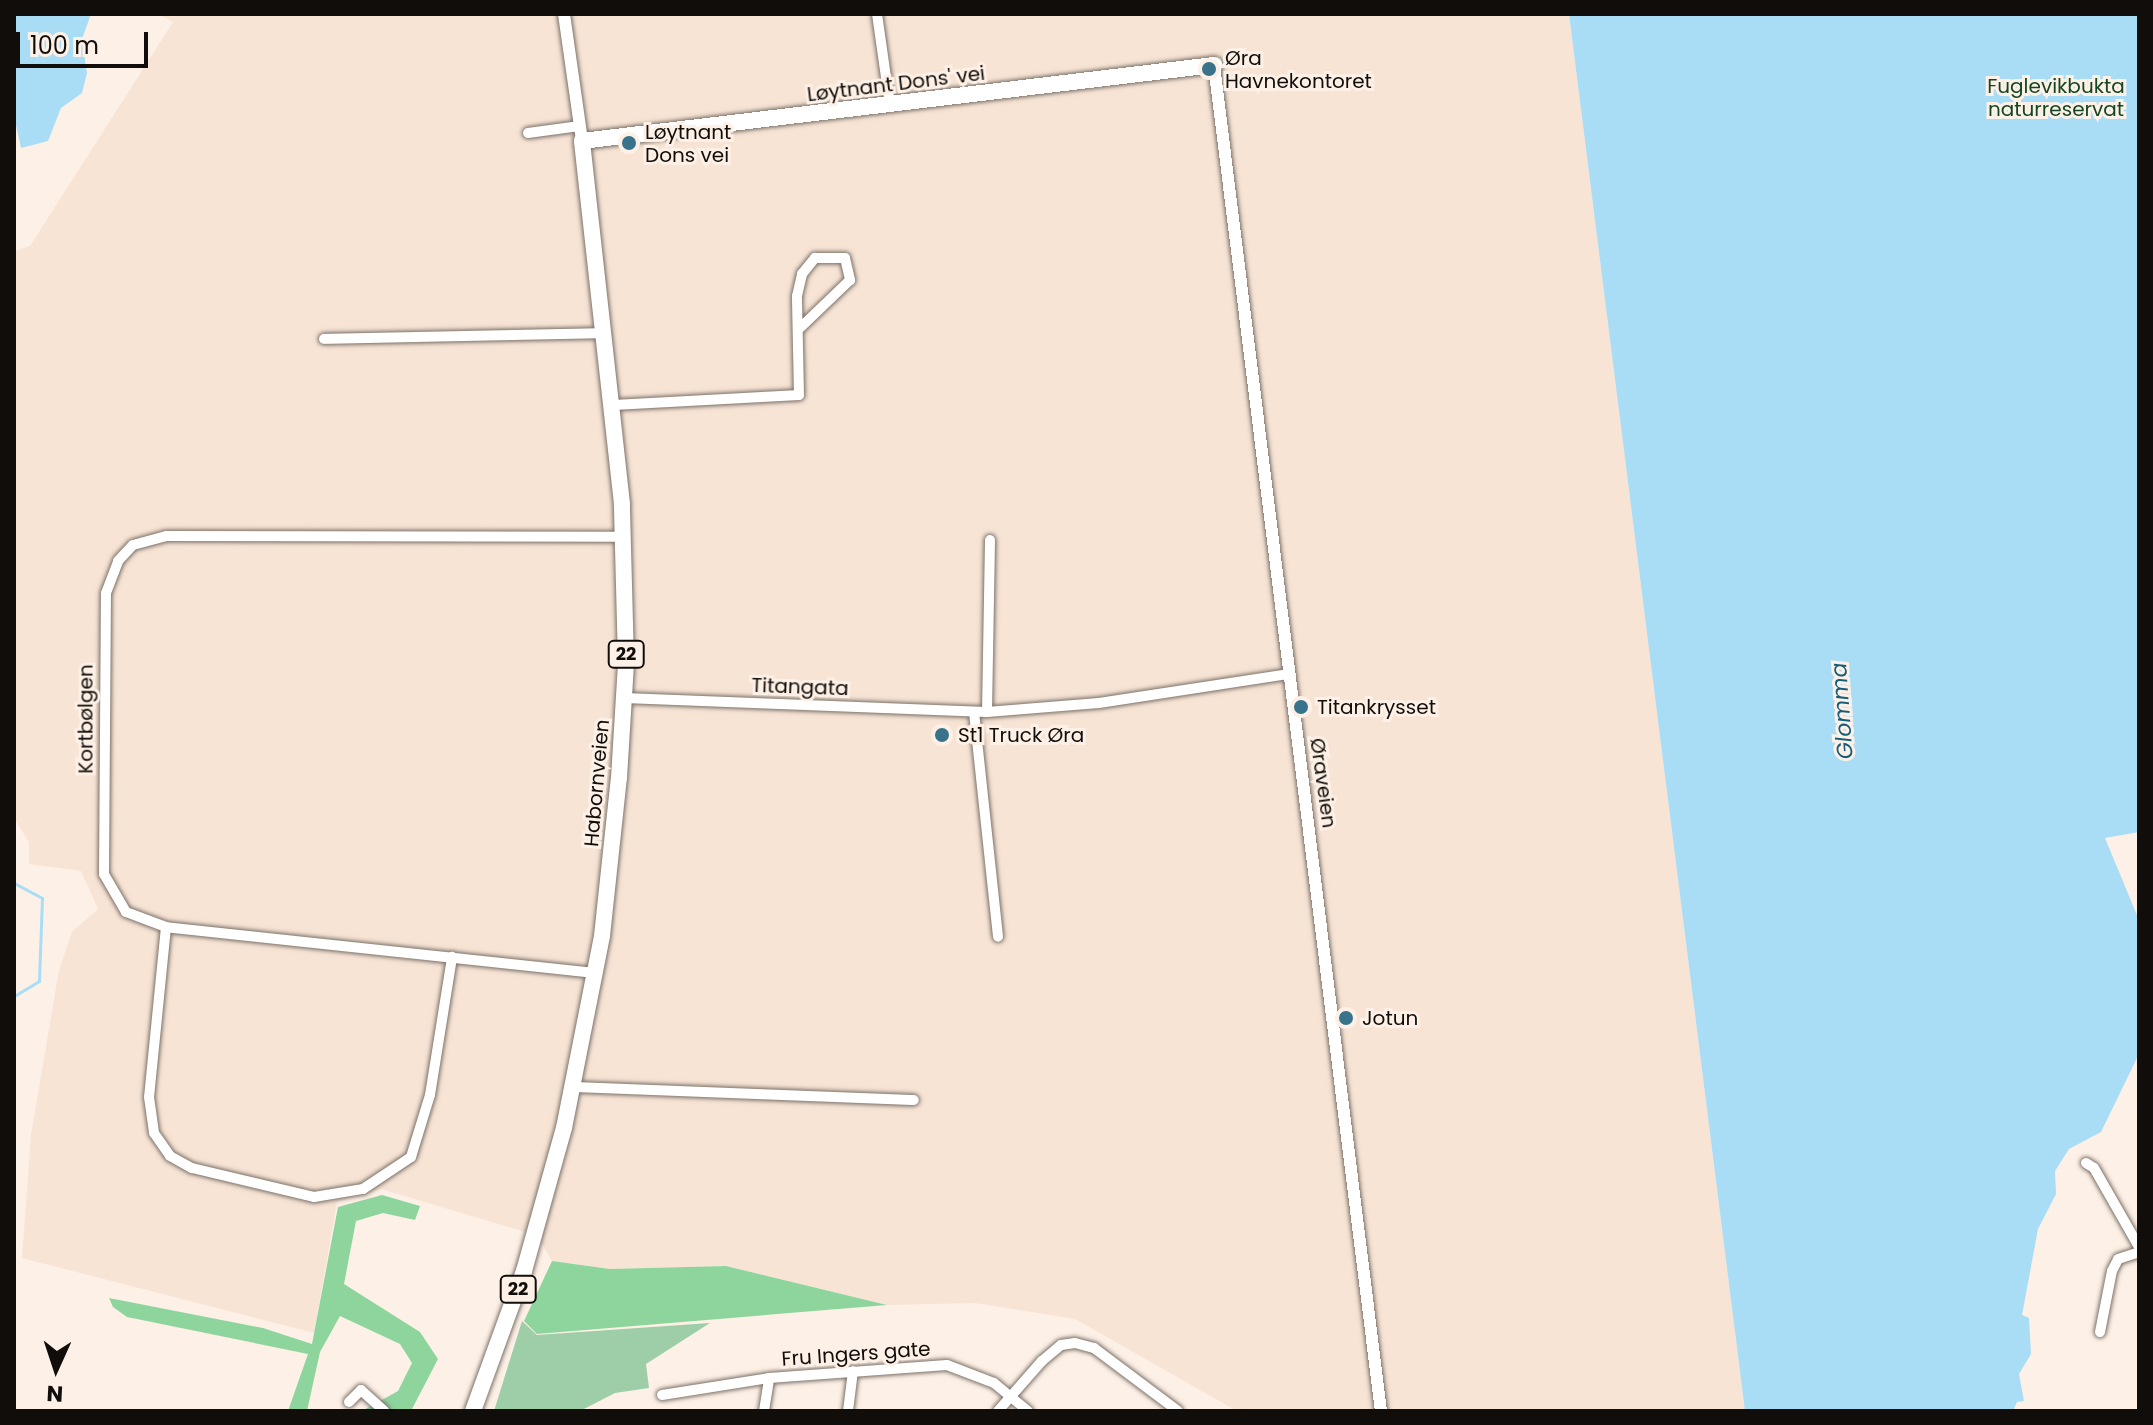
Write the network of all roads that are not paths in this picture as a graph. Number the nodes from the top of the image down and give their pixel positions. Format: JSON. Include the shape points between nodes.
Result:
{"nodes":[{"id":1,"x":564,"y":14,"type":"edge"},
{"id":2,"x":877,"y":14,"type":"edge"},
{"id":3,"x":1214,"y":65,"type":"joint"},
{"id":4,"x":890,"y":105,"type":"junction"},
{"id":5,"x":528,"y":133,"type":"dead end"},
{"id":6,"x":581,"y":133,"type":"junction"},
{"id":7,"x":800,"y":328,"type":"junction"},
{"id":8,"x":605,"y":333,"type":"junction"},
{"id":9,"x":324,"y":339,"type":"dead end"},
{"id":10,"x":614,"y":405,"type":"junction"},
{"id":11,"x":624,"y":537,"type":"junction"},
{"id":12,"x":990,"y":540,"type":"dead end"},
{"id":13,"x":1288,"y":674,"type":"junction"},
{"id":14,"x":624,"y":698,"type":"junction"},
{"id":15,"x":974,"y":712,"type":"junction"},
{"id":16,"x":987,"y":712,"type":"junction"},
{"id":17,"x":166,"y":927,"type":"junction"},
{"id":18,"x":998,"y":937,"type":"dead end"},
{"id":19,"x":452,"y":957,"type":"junction"},
{"id":20,"x":595,"y":973,"type":"junction"},
{"id":21,"x":573,"y":1087,"type":"junction"},
{"id":22,"x":914,"y":1100,"type":"dead end"},
{"id":23,"x":2086,"y":1163,"type":"dead end"},
{"id":24,"x":2139,"y":1249,"type":"edge"},
{"id":25,"x":2100,"y":1332,"type":"dead end"},
{"id":26,"x":853,"y":1371,"type":"junction"},
{"id":27,"x":769,"y":1378,"type":"junction"},
{"id":28,"x":662,"y":1395,"type":"dead end"},
{"id":29,"x":1011,"y":1396,"type":"junction"},
{"id":30,"x":349,"y":1402,"type":"dead end"},
{"id":31,"x":384,"y":1411,"type":"edge"},
{"id":32,"x":473,"y":1411,"type":"edge"},
{"id":33,"x":764,"y":1411,"type":"edge"},
{"id":34,"x":848,"y":1411,"type":"edge"},
{"id":35,"x":998,"y":1411,"type":"edge"},
{"id":36,"x":1028,"y":1411,"type":"edge"},
{"id":37,"x":1178,"y":1411,"type":"edge"},
{"id":38,"x":1381,"y":1411,"type":"edge"}],
"edges":[{"from":1,"to":6,"type":"street"},
{"from":2,"to":4,"type":"street"},
{"from":3,"to":4,"type":"highway","name":"Løytnant Dons' vei"},
{"from":3,"to":13,"type":"street","name":"Øraveien"},
{"from":4,"to":6,"type":"highway","name":"Løytnant Dons' vei"},
{"from":5,"to":6,"type":"street"},
{"from":6,"to":8,"type":"highway","name":"Habornveien","number":"22"},
{"from":7,"to":7,"type":"street","via":[[798,289],[809,262],[845,258],[850,280]]},
{"from":7,"to":10,"type":"street","via":[[798,396]]},
{"from":8,"to":9,"type":"street"},
{"from":8,"to":10,"type":"highway","name":"Habornveien","number":"22"},
{"from":10,"to":11,"type":"highway","name":"Habornveien","number":"22"},
{"from":11,"to":14,"type":"highway","name":"Habornveien","number":"22"},
{"from":11,"to":17,"type":"street","name":"Kortbølgen","via":[[167,536],[133,545],[118,561],[106,593],[104,874],[126,912]]},
{"from":12,"to":16,"type":"street"},
{"from":13,"to":16,"type":"street","name":"Titangata","via":[[1087,704]]},
{"from":13,"to":38,"type":"street","name":"Øraveien"},
{"from":14,"to":15,"type":"street","name":"Titangata"},
{"from":14,"to":20,"type":"highway","name":"Habornveien","number":"22"},
{"from":15,"to":16,"type":"street","name":"Titangata"},
{"from":15,"to":18,"type":"street"},
{"from":17,"to":19,"type":"street","name":"Kortbølgen"},
{"from":17,"to":19,"type":"street","via":[[149,1097],[154,1133],[170,1156],[192,1168],[314,1197],[363,1189],[411,1157],[430,1095]]},
{"from":19,"to":20,"type":"street","name":"Kortbølgen"},
{"from":20,"to":21,"type":"highway","name":"Habornveien","number":"22"},
{"from":21,"to":22,"type":"street"},
{"from":21,"to":32,"type":"highway","name":"Habornveien","number":"22","via":[[524,1271]]},
{"from":23,"to":24,"type":"street","via":[[2094,1168]]},
{"from":24,"to":25,"type":"street","via":[[2118,1259],[2112,1271]]},
{"from":26,"to":27,"type":"street","name":"Fru Ingers gate"},
{"from":26,"to":29,"type":"street","name":"Fru Ingers gate","via":[[947,1365]]},
{"from":26,"to":34,"type":"street"},
{"from":27,"to":28,"type":"street","name":"Fru Ingers gate"},
{"from":27,"to":33,"type":"street","name":"Fru Ingers gate"},
{"from":29,"to":35,"type":"street"},
{"from":29,"to":36,"type":"street","name":"Fru Ingers gate"},
{"from":29,"to":37,"type":"street","via":[[1061,1345],[1075,1343],[1094,1348]]},
{"from":30,"to":31,"type":"street","via":[[361,1390]]}]}
